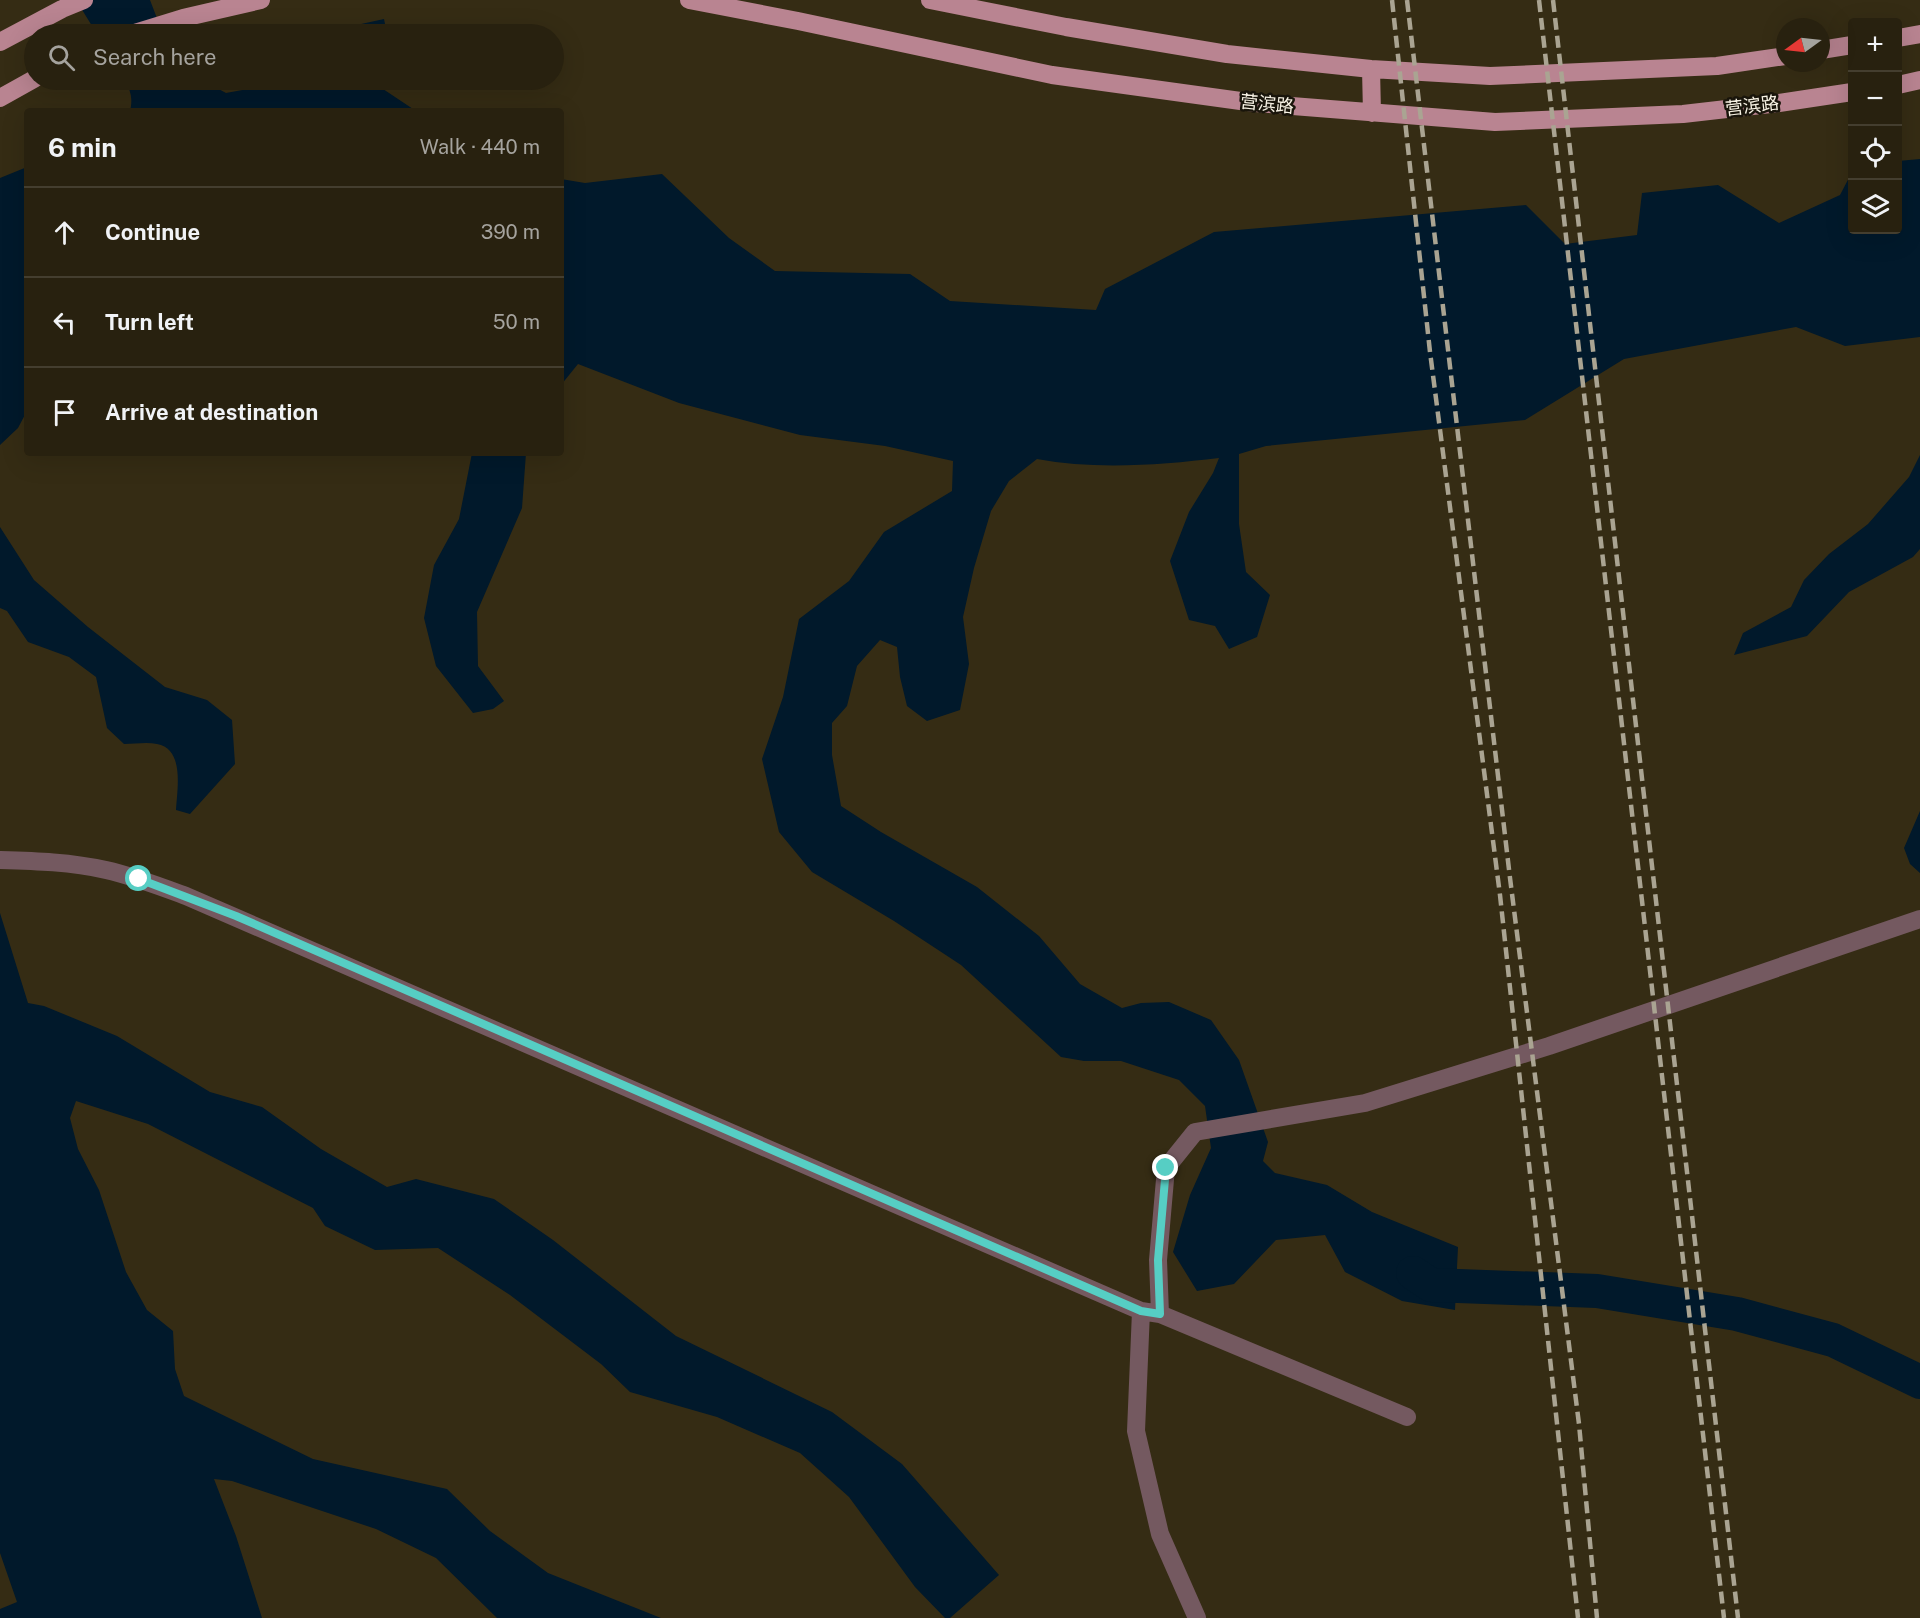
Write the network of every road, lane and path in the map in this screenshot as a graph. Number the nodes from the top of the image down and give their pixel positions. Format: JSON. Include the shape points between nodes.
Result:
{"nodes":[{"id":1,"x":84,"y":0,"type":"edge"},
{"id":2,"x":261,"y":0,"type":"edge"},
{"id":3,"x":689,"y":0,"type":"edge"},
{"id":4,"x":930,"y":0,"type":"edge"},
{"id":5,"x":34,"y":24,"type":"edge"},
{"id":6,"x":164,"y":24,"type":"edge"},
{"id":7,"x":24,"y":29,"type":"edge"},
{"id":8,"x":0,"y":42,"type":"edge"},
{"id":9,"x":1848,"y":46,"type":"edge"},
{"id":10,"x":1830,"y":49,"type":"edge"},
{"id":11,"x":1776,"y":57,"type":"edge"},
{"id":12,"x":1371,"y":69,"type":"junction"},
{"id":13,"x":1920,"y":80,"type":"edge"},
{"id":14,"x":1902,"y":83,"type":"edge"},
{"id":15,"x":24,"y":85,"type":"edge"},
{"id":16,"x":1848,"y":93,"type":"edge"},
{"id":17,"x":0,"y":98,"type":"edge"},
{"id":18,"x":1372,"y":112,"type":"junction"},
{"id":19,"x":0,"y":860,"type":"edge"},
{"id":20,"x":1920,"y":920,"type":"edge"},
{"id":21,"x":1150,"y":1312,"type":"junction"},
{"id":22,"x":1407,"y":1417,"type":"dead end"},
{"id":23,"x":1197,"y":1618,"type":"edge"}],
"edges":[{"from":1,"to":5,"type":"main road"},
{"from":2,"to":6,"type":"main road"},
{"from":3,"to":18,"type":"main road","name":"营滨路","via":[[1052,75],[1255,104]]},
{"from":4,"to":12,"type":"main road","via":[[1227,54]]},
{"from":7,"to":8,"type":"main road"},
{"from":9,"to":10,"type":"main road"},
{"from":11,"to":12,"type":"main road","via":[[1717,66],[1490,76]]},
{"from":12,"to":18,"type":"main road"},
{"from":13,"to":14,"type":"main road"},
{"from":15,"to":17,"type":"main road"},
{"from":16,"to":18,"type":"main road","name":"营滨路","via":[[1683,114],[1495,122]]},
{"from":19,"to":21,"type":"street","via":[[106,870],[196,900]]},
{"from":20,"to":21,"type":"street","via":[[1549,1046],[1365,1103],[1195,1132],[1166,1168]]},
{"from":21,"to":22,"type":"street"},
{"from":21,"to":23,"type":"street","via":[[1136,1431],[1160,1534]]}]}
